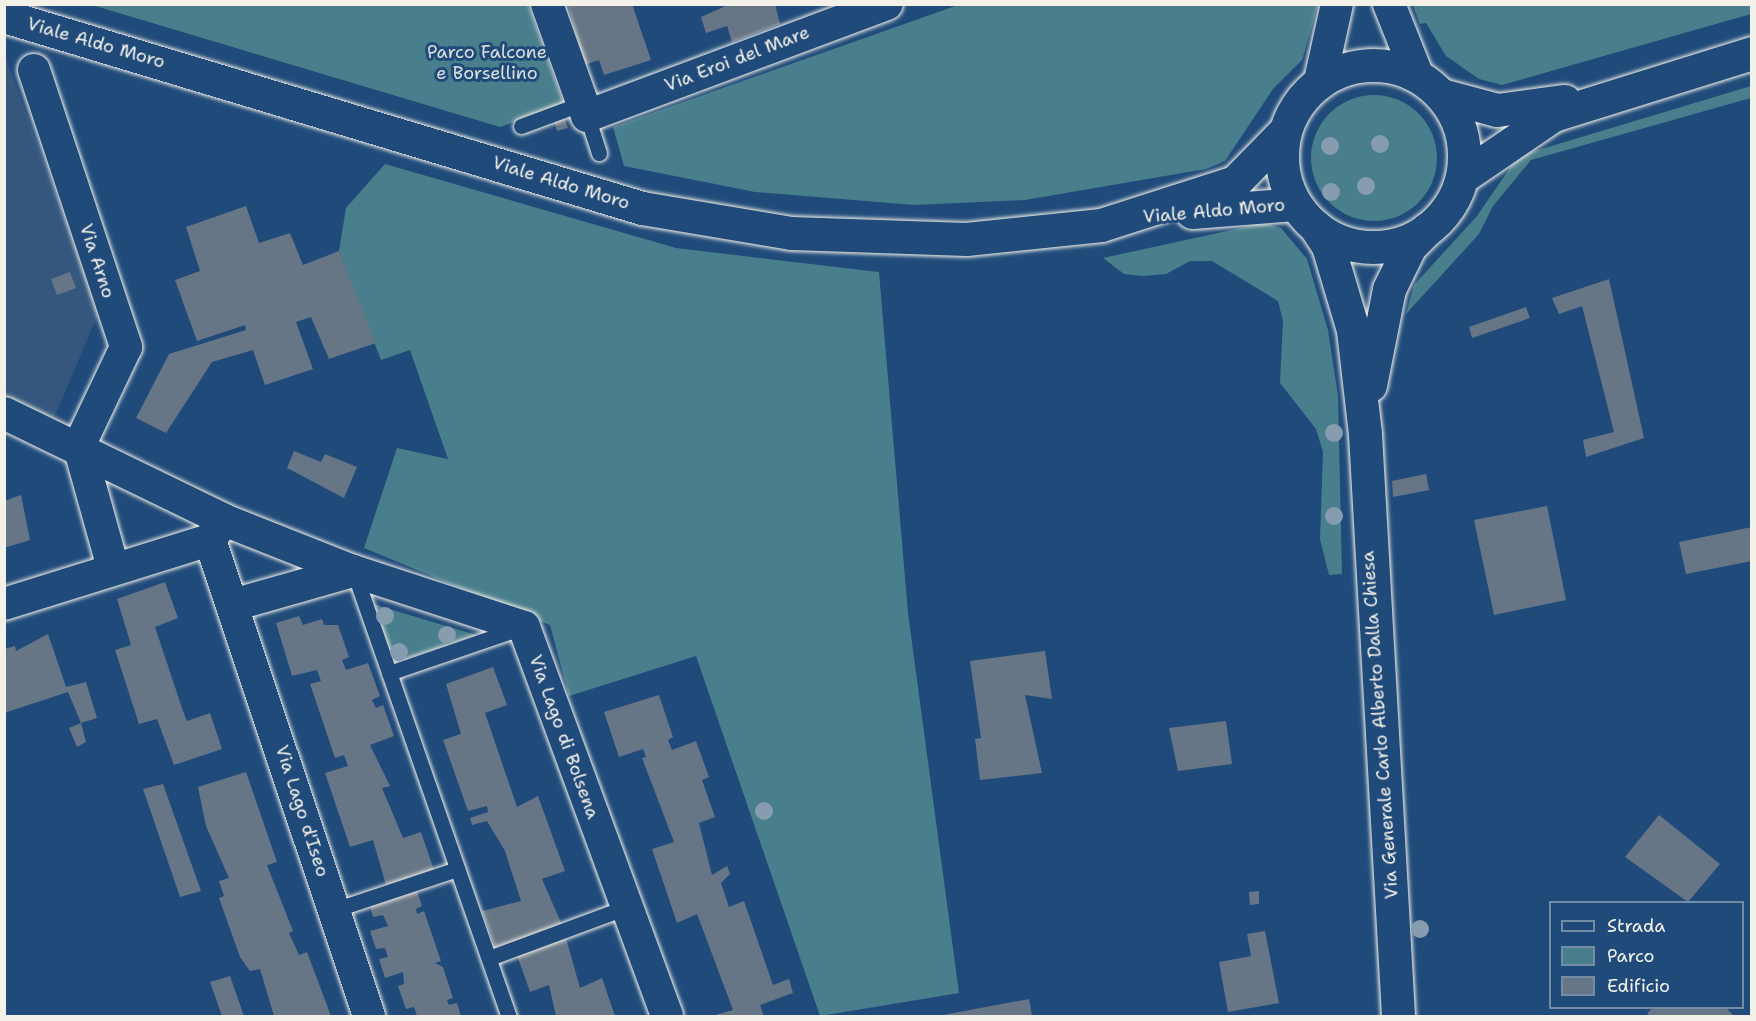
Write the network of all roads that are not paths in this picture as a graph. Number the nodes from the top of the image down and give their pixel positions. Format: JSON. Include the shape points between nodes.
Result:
{"nodes":[{"id":1,"x":548,"y":4,"type":"edge"},
{"id":2,"x":887,"y":4,"type":"edge"},
{"id":3,"x":1337,"y":4,"type":"edge"},
{"id":4,"x":1389,"y":4,"type":"edge"},
{"id":5,"x":4,"y":16,"type":"edge"},
{"id":6,"x":818,"y":16,"type":"edge"},
{"id":7,"x":1752,"y":52,"type":"edge"},
{"id":8,"x":34,"y":70,"type":"dead end"},
{"id":9,"x":1320,"y":81,"type":"junction"},
{"id":10,"x":1430,"y":86,"type":"junction"},
{"id":11,"x":1616,"y":92,"type":"junction"},
{"id":12,"x":585,"y":109,"type":"junction"},
{"id":13,"x":521,"y":126,"type":"dead end"},
{"id":14,"x":1285,"y":130,"type":"junction"},
{"id":15,"x":599,"y":153,"type":"dead end"},
{"id":16,"x":1462,"y":177,"type":"junction"},
{"id":17,"x":1305,"y":215,"type":"junction"},
{"id":18,"x":1134,"y":217,"type":"junction"},
{"id":19,"x":1427,"y":229,"type":"junction"},
{"id":20,"x":4,"y":413,"type":"edge"},
{"id":21,"x":1365,"y":434,"type":"junction"},
{"id":22,"x":79,"y":446,"type":"junction"},
{"id":23,"x":217,"y":530,"type":"junction"},
{"id":24,"x":113,"y":568,"type":"junction"},
{"id":25,"x":353,"y":571,"type":"junction"},
{"id":26,"x":4,"y":604,"type":"edge"},
{"id":27,"x":233,"y":605,"type":"junction"},
{"id":28,"x":524,"y":627,"type":"junction"},
{"id":29,"x":389,"y":673,"type":"junction"},
{"id":30,"x":457,"y":869,"type":"junction"},
{"id":31,"x":627,"y":907,"type":"junction"},
{"id":32,"x":334,"y":910,"type":"junction"},
{"id":33,"x":489,"y":958,"type":"junction"},
{"id":34,"x":369,"y":1017,"type":"edge"},
{"id":35,"x":509,"y":1017,"type":"edge"},
{"id":36,"x":667,"y":1017,"type":"edge"},
{"id":37,"x":1398,"y":1017,"type":"edge"}],
"edges":[{"from":1,"to":12,"type":"street"},
{"from":2,"to":6,"type":"street","name":"Via Eroi del Mare"},
{"from":3,"to":9,"type":"street"},
{"from":4,"to":10,"type":"street"},
{"from":5,"to":18,"type":"main road","name":"Viale Aldo Moro","via":[[572,188],[724,224],[866,238],[966,239],[1044,235]]},
{"from":6,"to":12,"type":"street","name":"Via Eroi del Mare"},
{"from":7,"to":11,"type":"main road","name":"Viale Aldo Moro"},
{"from":8,"to":22,"type":"street","name":"Via Arno","via":[[126,347]]},
{"from":9,"to":10,"type":"main road","name":"Viale Aldo Moro","via":[[1368,65]]},
{"from":9,"to":14,"type":"main road","name":"Viale Aldo Moro","via":[[1298,103]]},
{"from":10,"to":11,"type":"main road","name":"Viale Aldo Moro","via":[[1497,110]]},
{"from":10,"to":16,"type":"main road","name":"Viale Aldo Moro","via":[[1461,134]]},
{"from":11,"to":16,"type":"main road","name":"Viale Aldo Moro","via":[[1552,115]]},
{"from":12,"to":13,"type":"lane"},
{"from":12,"to":15,"type":"lane"},
{"from":14,"to":17,"type":"main road","name":"Viale Aldo Moro","via":[[1284,176]]},
{"from":14,"to":18,"type":"main road","name":"Viale Aldo Moro","via":[[1235,182]]},
{"from":16,"to":19,"type":"main road","name":"Viale Aldo Moro","via":[[1442,214]]},
{"from":17,"to":18,"type":"main road","name":"Viale Aldo Moro"},
{"from":17,"to":19,"type":"main road","name":"Viale Aldo Moro","via":[[1359,246],[1398,242]]},
{"from":17,"to":21,"type":"main road","via":[[1328,246],[1353,330]]},
{"from":19,"to":21,"type":"main road","via":[[1410,246],[1389,289],[1372,363]]},
{"from":20,"to":22,"type":"street"},
{"from":21,"to":37,"type":"main road","name":"Via Generale Carlo Alberto Dalla Chiesa"},
{"from":22,"to":23,"type":"street"},
{"from":22,"to":24,"type":"street"},
{"from":23,"to":24,"type":"street"},
{"from":23,"to":25,"type":"street"},
{"from":23,"to":27,"type":"street","name":"Via Lago d'Iseo"},
{"from":24,"to":26,"type":"street"},
{"from":25,"to":27,"type":"street"},
{"from":25,"to":28,"type":"street"},
{"from":25,"to":29,"type":"lane"},
{"from":27,"to":32,"type":"street","name":"Via Lago d'Iseo"},
{"from":28,"to":29,"type":"lane"},
{"from":28,"to":31,"type":"street","name":"Via Lago di Bolsena"},
{"from":29,"to":30,"type":"lane"},
{"from":30,"to":32,"type":"lane"},
{"from":30,"to":33,"type":"lane"},
{"from":31,"to":33,"type":"lane"},
{"from":31,"to":36,"type":"street","name":"Via Lago di Bolsena"},
{"from":32,"to":34,"type":"street","name":"Via Lago d'Iseo"},
{"from":33,"to":35,"type":"lane"}]}
